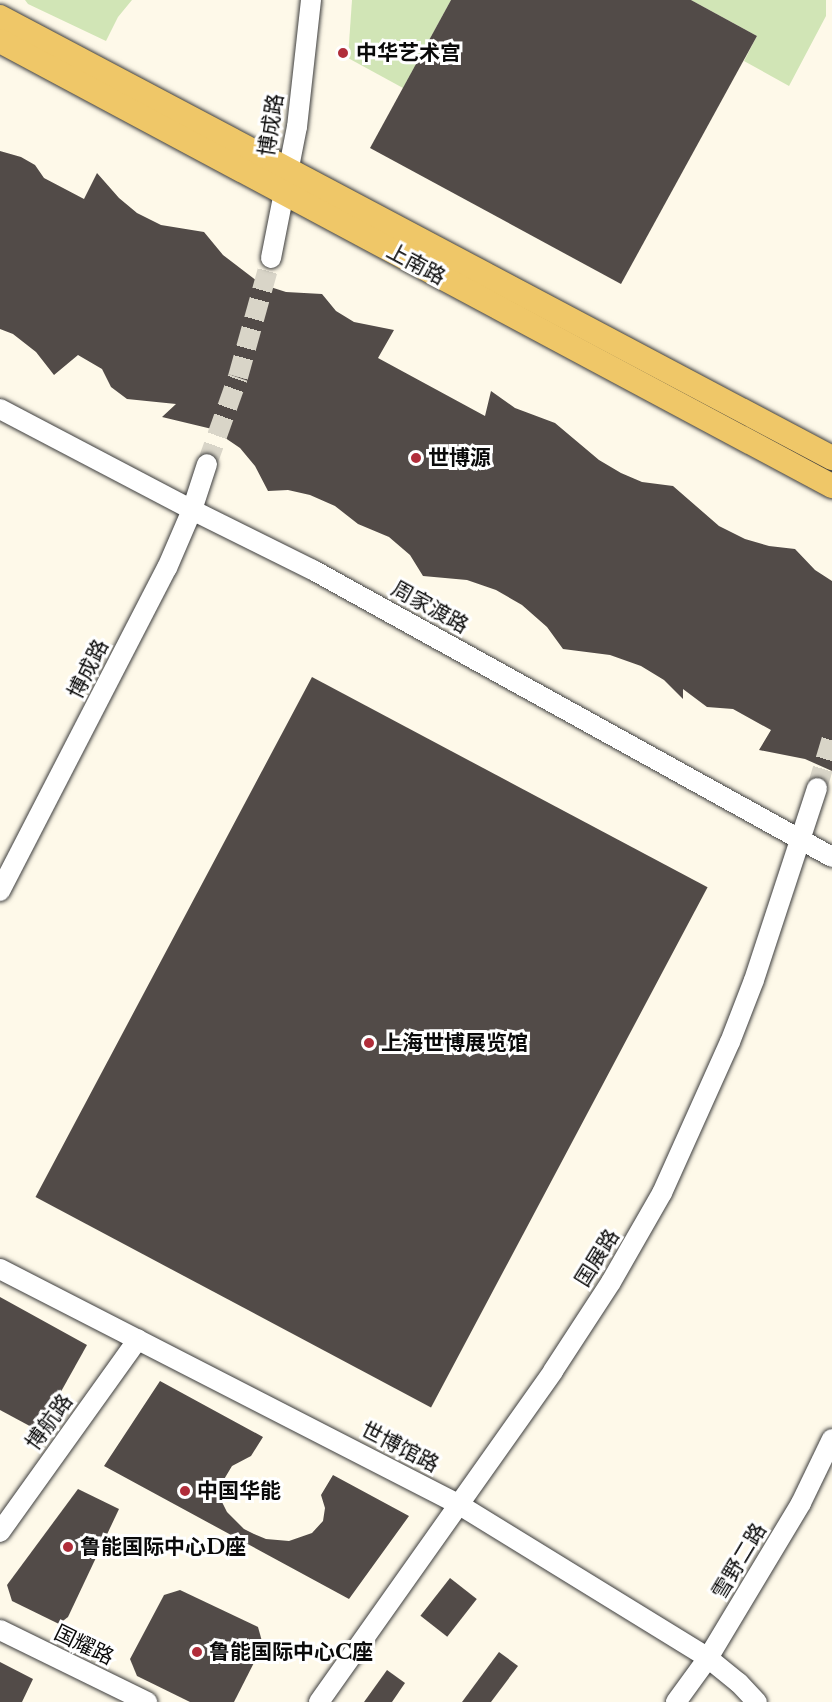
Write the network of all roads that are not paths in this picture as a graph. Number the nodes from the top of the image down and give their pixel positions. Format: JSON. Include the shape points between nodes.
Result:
{"nodes":[{"id":1,"x":311,"y":0,"type":"edge"},
{"id":2,"x":0,"y":17,"type":"edge"},
{"id":3,"x":0,"y":41,"type":"edge"},
{"id":4,"x":286,"y":181,"type":"junction"},
{"id":5,"x":271,"y":258,"type":"tunnel mouth"},
{"id":6,"x":0,"y":409,"type":"edge"},
{"id":7,"x":832,"y":458,"type":"edge"},
{"id":8,"x":207,"y":464,"type":"tunnel mouth"},
{"id":9,"x":832,"y":486,"type":"edge"},
{"id":10,"x":192,"y":510,"type":"junction"},
{"id":11,"x":817,"y":788,"type":"tunnel mouth"},
{"id":12,"x":801,"y":840,"type":"junction"},
{"id":13,"x":832,"y":857,"type":"edge"},
{"id":14,"x":0,"y":891,"type":"edge"},
{"id":15,"x":0,"y":1269,"type":"edge"},
{"id":16,"x":138,"y":1339,"type":"junction"},
{"id":17,"x":832,"y":1439,"type":"edge"},
{"id":18,"x":458,"y":1504,"type":"junction"},
{"id":19,"x":0,"y":1532,"type":"edge"},
{"id":20,"x":0,"y":1630,"type":"edge"},
{"id":21,"x":708,"y":1658,"type":"junction"},
{"id":22,"x":147,"y":1702,"type":"edge"},
{"id":23,"x":319,"y":1702,"type":"edge"},
{"id":24,"x":676,"y":1702,"type":"edge"},
{"id":25,"x":757,"y":1702,"type":"edge"}],
"edges":[{"from":1,"to":4,"type":"street","name":"博成路","via":[[303,81]]},
{"from":2,"to":4,"type":"main road","name":"上南路"},
{"from":3,"to":4,"type":"main road","name":"上南路"},
{"from":4,"to":5,"type":"street","name":"博成路"},
{"from":4,"to":7,"type":"main road","name":"上南路"},
{"from":4,"to":9,"type":"main road","name":"上南路"},
{"from":6,"to":10,"type":"street","name":"周家渡路"},
{"from":8,"to":10,"type":"street","name":"博成路"},
{"from":10,"to":12,"type":"street","name":"周家渡路","via":[[313,570]]},
{"from":10,"to":14,"type":"street","name":"博成路"},
{"from":11,"to":12,"type":"street","name":"国展路"},
{"from":12,"to":13,"type":"street","name":"周家渡路"},
{"from":12,"to":18,"type":"street","name":"国展路","via":[[730,1042],[662,1193],[557,1365]]},
{"from":15,"to":16,"type":"street","name":"世博馆路"},
{"from":16,"to":18,"type":"street","name":"世博馆路"},
{"from":16,"to":19,"type":"street","name":"博航路"},
{"from":17,"to":21,"type":"street","name":"雪野二路","via":[[801,1503]]},
{"from":18,"to":21,"type":"street","name":"世博馆路"},
{"from":18,"to":23,"type":"street","name":"国展路"},
{"from":20,"to":22,"type":"street","name":"国耀路"},
{"from":21,"to":24,"type":"street","name":"雪野二路"},
{"from":21,"to":25,"type":"street","name":"世博馆路"}]}
